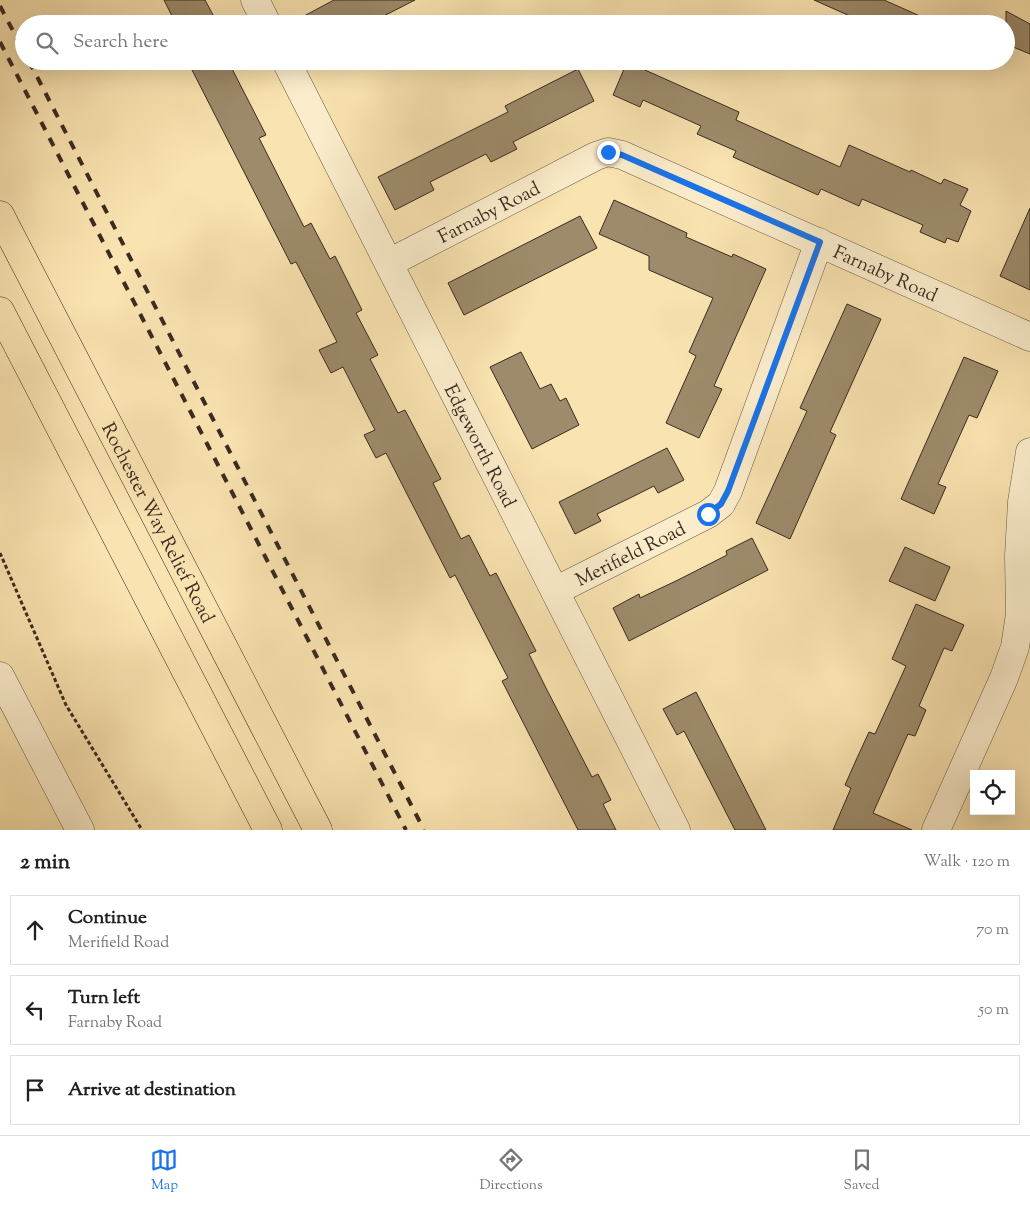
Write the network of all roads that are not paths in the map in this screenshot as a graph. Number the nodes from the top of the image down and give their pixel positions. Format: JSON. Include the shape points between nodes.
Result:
{"nodes":[{"id":1,"x":255,"y":0,"type":"edge"},
{"id":2,"x":262,"y":15,"type":"edge"},
{"id":3,"x":291,"y":70,"type":"edge"},
{"id":4,"x":0,"y":215,"type":"edge"},
{"id":5,"x":820,"y":242,"type":"junction"},
{"id":6,"x":389,"y":263,"type":"junction"},
{"id":7,"x":0,"y":311,"type":"edge"},
{"id":8,"x":1030,"y":336,"type":"edge"},
{"id":9,"x":1030,"y":452,"type":"edge"},
{"id":10,"x":555,"y":591,"type":"junction"},
{"id":11,"x":0,"y":676,"type":"edge"},
{"id":12,"x":80,"y":830,"type":"edge"},
{"id":13,"x":268,"y":830,"type":"edge"},
{"id":14,"x":318,"y":830,"type":"edge"},
{"id":15,"x":676,"y":830,"type":"edge"},
{"id":16,"x":936,"y":830,"type":"edge"}],
"edges":[{"from":1,"to":2,"type":"street"},
{"from":3,"to":6,"type":"street","name":"Edgeworth Road"},
{"from":4,"to":14,"type":"highway","name":"Rochester Way Relief Road"},
{"from":5,"to":6,"type":"street","name":"Farnaby Road","via":[[622,155],[608,152]]},
{"from":5,"to":8,"type":"street","name":"Farnaby Road"},
{"from":5,"to":10,"type":"street","name":"Merifield Road","via":[[721,504],[708,514]]},
{"from":6,"to":10,"type":"street","name":"Edgeworth Road"},
{"from":7,"to":13,"type":"highway"},
{"from":9,"to":16,"type":"street","via":[[1022,502],[1020,614],[1014,647],[1004,678]]},
{"from":10,"to":15,"type":"street","name":"Edgeworth Road"},
{"from":11,"to":12,"type":"street"}]}
